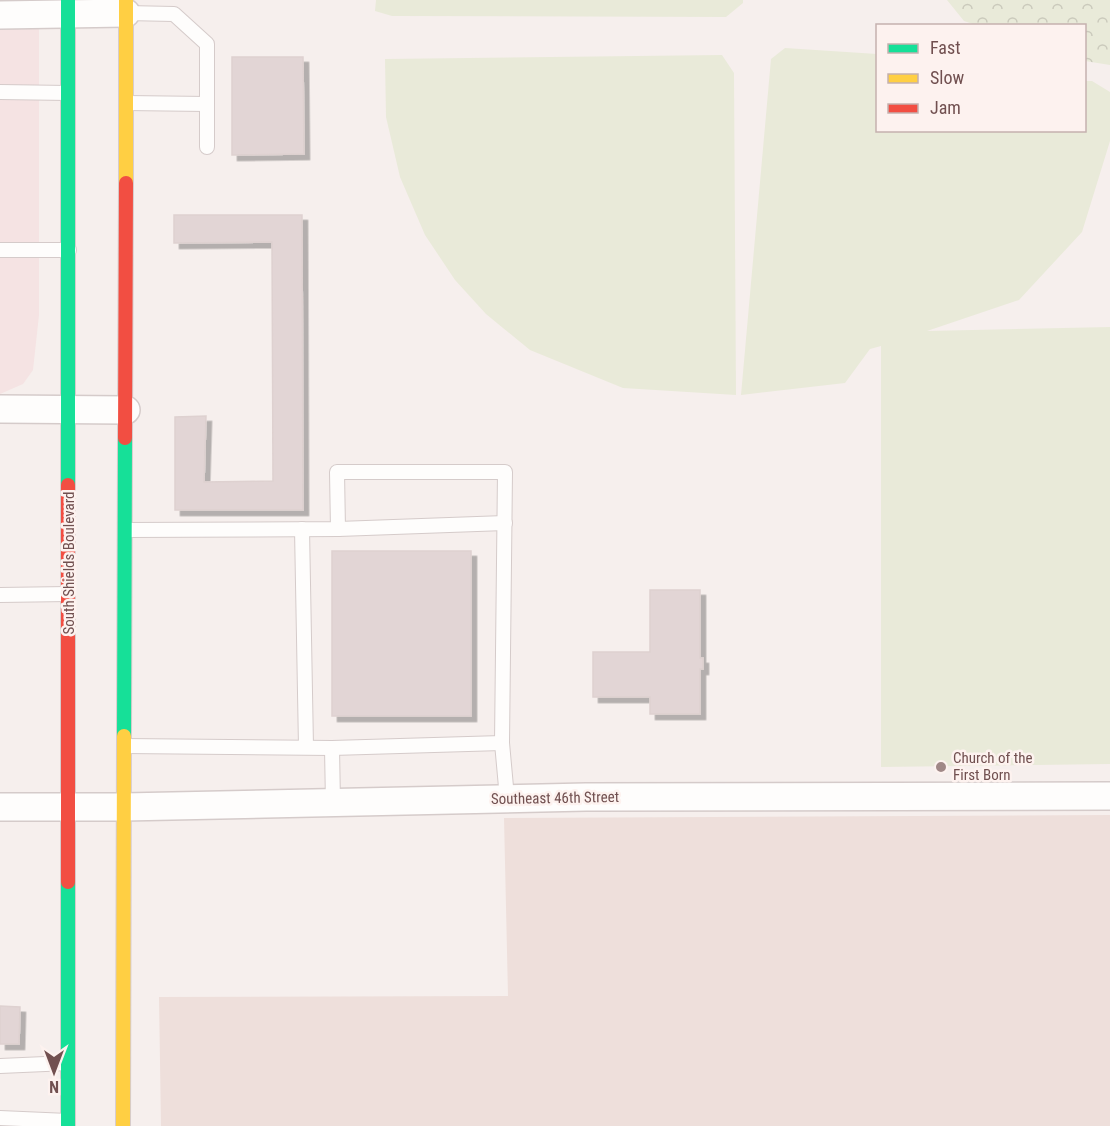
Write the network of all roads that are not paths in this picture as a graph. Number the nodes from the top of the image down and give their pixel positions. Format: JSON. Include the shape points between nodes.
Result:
{"nodes":[{"id":1,"x":68,"y":7,"type":"edge"},
{"id":2,"x":126,"y":7,"type":"edge"},
{"id":3,"x":0,"y":15,"type":"edge"},
{"id":4,"x":0,"y":92,"type":"edge"},
{"id":5,"x":68,"y":93,"type":"junction"},
{"id":6,"x":126,"y":103,"type":"junction"},
{"id":7,"x":207,"y":104,"type":"junction"},
{"id":8,"x":207,"y":147,"type":"dead end"},
{"id":9,"x":0,"y":250,"type":"edge"},
{"id":10,"x":69,"y":250,"type":"junction"},
{"id":11,"x":0,"y":409,"type":"edge"},
{"id":12,"x":69,"y":410,"type":"junction"},
{"id":13,"x":126,"y":410,"type":"junction"},
{"id":14,"x":505,"y":523,"type":"junction"},
{"id":15,"x":302,"y":529,"type":"junction"},
{"id":16,"x":339,"y":529,"type":"junction"},
{"id":17,"x":126,"y":530,"type":"junction"},
{"id":18,"x":69,"y":594,"type":"junction"},
{"id":19,"x":0,"y":595,"type":"edge"},
{"id":20,"x":502,"y":743,"type":"junction"},
{"id":21,"x":125,"y":746,"type":"junction"},
{"id":22,"x":306,"y":747,"type":"junction"},
{"id":23,"x":332,"y":748,"type":"junction"},
{"id":24,"x":1110,"y":796,"type":"edge"},
{"id":25,"x":507,"y":798,"type":"junction"},
{"id":26,"x":333,"y":803,"type":"junction"},
{"id":27,"x":0,"y":807,"type":"edge"},
{"id":28,"x":67,"y":807,"type":"junction"},
{"id":29,"x":124,"y":807,"type":"junction"},
{"id":30,"x":68,"y":1063,"type":"junction"},
{"id":31,"x":0,"y":1066,"type":"edge"},
{"id":32,"x":0,"y":1118,"type":"edge"},
{"id":33,"x":68,"y":1124,"type":"edge"},
{"id":34,"x":123,"y":1126,"type":"edge"}],
"edges":[{"from":1,"to":2,"type":"street"},
{"from":1,"to":3,"type":"street"},
{"from":1,"to":5,"type":"main road","name":"South Shields Boulevard"},
{"from":2,"to":6,"type":"main road"},
{"from":2,"to":7,"type":"lane","via":[[174,14],[207,44]]},
{"from":4,"to":5,"type":"lane"},
{"from":5,"to":10,"type":"main road","name":"South Shields Boulevard"},
{"from":6,"to":7,"type":"lane"},
{"from":6,"to":13,"type":"main road"},
{"from":7,"to":8,"type":"lane"},
{"from":9,"to":10,"type":"lane"},
{"from":10,"to":12,"type":"main road","name":"South Shields Boulevard"},
{"from":11,"to":12,"type":"street"},
{"from":12,"to":13,"type":"street"},
{"from":12,"to":18,"type":"main road","name":"South Shields Boulevard"},
{"from":13,"to":17,"type":"main road"},
{"from":14,"to":16,"type":"lane"},
{"from":14,"to":16,"type":"lane","via":[[505,472],[337,472]]},
{"from":14,"to":20,"type":"lane"},
{"from":15,"to":16,"type":"lane"},
{"from":15,"to":17,"type":"lane"},
{"from":15,"to":22,"type":"lane"},
{"from":17,"to":21,"type":"main road"},
{"from":18,"to":19,"type":"lane"},
{"from":18,"to":28,"type":"main road","name":"South Shields Boulevard"},
{"from":20,"to":23,"type":"lane"},
{"from":20,"to":25,"type":"lane"},
{"from":21,"to":22,"type":"lane"},
{"from":21,"to":29,"type":"main road"},
{"from":22,"to":23,"type":"lane"},
{"from":23,"to":26,"type":"lane"},
{"from":24,"to":25,"type":"street","name":"Southeast 46th Street"},
{"from":25,"to":26,"type":"street","name":"Southeast 46th Street"},
{"from":26,"to":29,"type":"street","name":"Southeast 46th Street"},
{"from":27,"to":28,"type":"street","name":"Southeast 46th Street"},
{"from":28,"to":29,"type":"street","name":"Southeast 46th Street"},
{"from":28,"to":30,"type":"main road","name":"South Shields Boulevard"},
{"from":29,"to":34,"type":"main road"},
{"from":30,"to":31,"type":"lane"},
{"from":30,"to":33,"type":"main road","name":"South Shields Boulevard"},
{"from":32,"to":33,"type":"lane"}]}
